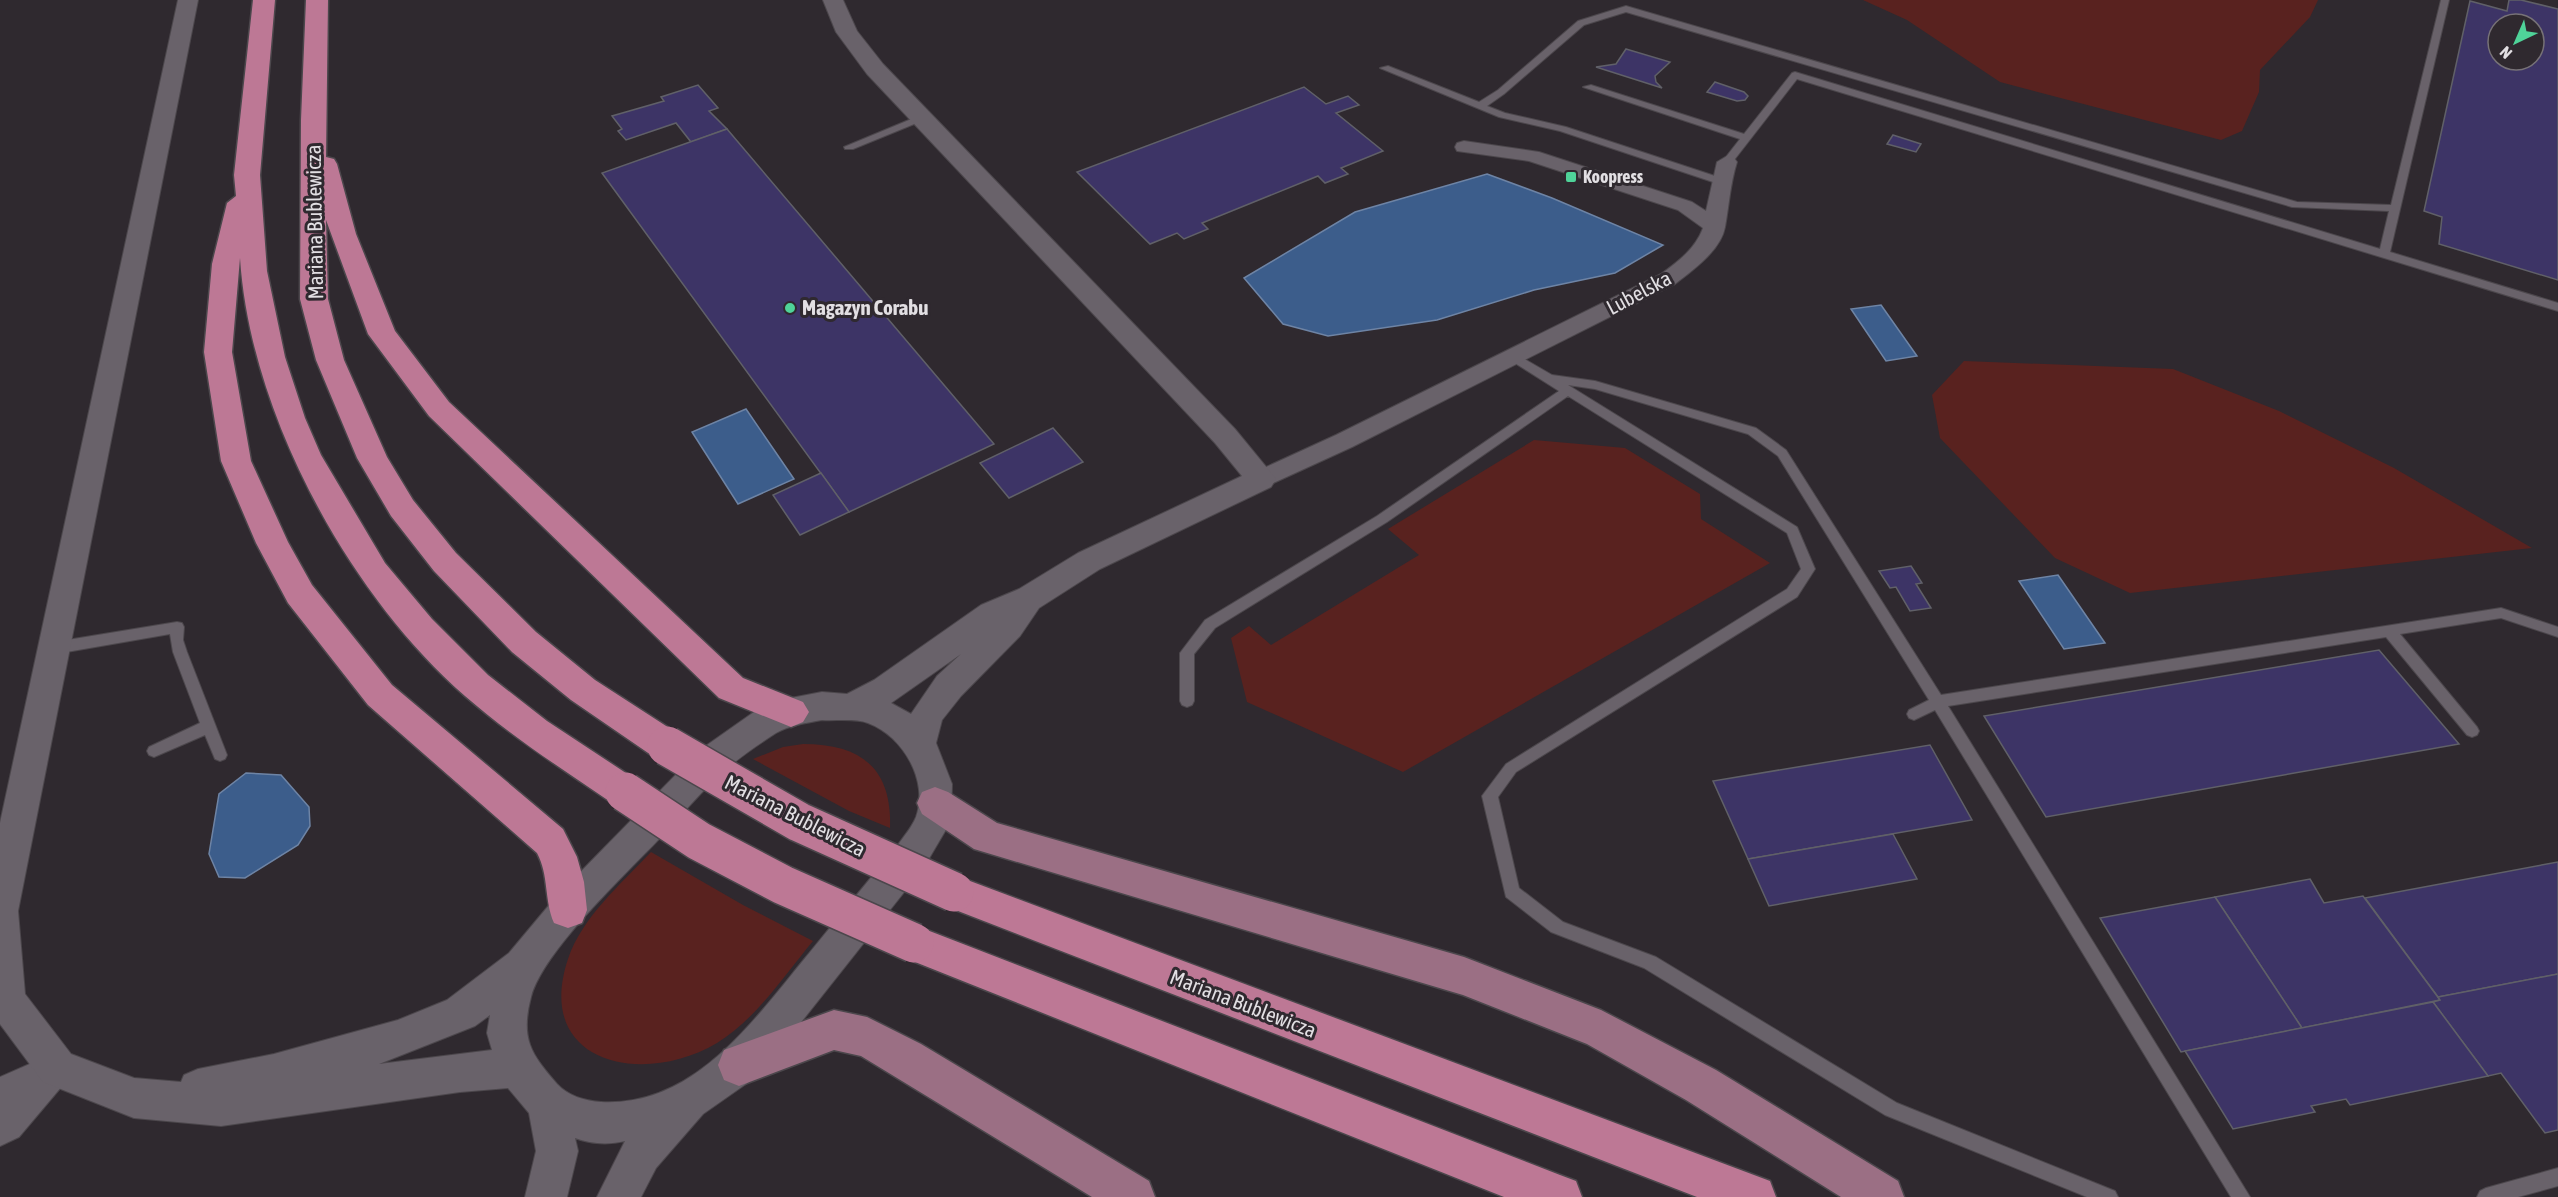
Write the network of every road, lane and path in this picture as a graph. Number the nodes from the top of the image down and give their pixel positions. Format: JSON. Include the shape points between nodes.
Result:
{"nodes":[{"id":1,"x":188,"y":0,"type":"edge"},
{"id":2,"x":264,"y":0,"type":"edge"},
{"id":3,"x":317,"y":0,"type":"edge"},
{"id":4,"x":833,"y":0,"type":"edge"},
{"id":5,"x":2445,"y":0,"type":"edge"},
{"id":6,"x":1385,"y":68,"type":"dead end"},
{"id":7,"x":1588,"y":87,"type":"dead end"},
{"id":8,"x":1482,"y":105,"type":"junction"},
{"id":9,"x":921,"y":118,"type":"junction"},
{"id":10,"x":313,"y":120,"type":"junction"},
{"id":11,"x":1746,"y":138,"type":"junction"},
{"id":12,"x":849,"y":147,"type":"dead end"},
{"id":13,"x":1464,"y":147,"type":"dead end"},
{"id":14,"x":1724,"y":172,"type":"junction"},
{"id":15,"x":247,"y":175,"type":"junction"},
{"id":16,"x":2396,"y":208,"type":"junction"},
{"id":17,"x":1715,"y":227,"type":"junction"},
{"id":18,"x":2384,"y":254,"type":"junction"},
{"id":19,"x":2558,"y":307,"type":"edge"},
{"id":20,"x":1514,"y":357,"type":"junction"},
{"id":21,"x":1548,"y":379,"type":"junction"},
{"id":22,"x":1567,"y":391,"type":"junction"},
{"id":23,"x":1261,"y":479,"type":"junction"},
{"id":24,"x":1030,"y":598,"type":"junction"},
{"id":25,"x":2389,"y":631,"type":"junction"},
{"id":26,"x":2558,"y":632,"type":"edge"},
{"id":27,"x":56,"y":648,"type":"junction"},
{"id":28,"x":1188,"y":701,"type":"dead end"},
{"id":29,"x":1940,"y":701,"type":"junction"},
{"id":30,"x":853,"y":706,"type":"junction"},
{"id":31,"x":791,"y":712,"type":"junction"},
{"id":32,"x":1914,"y":714,"type":"dead end"},
{"id":33,"x":209,"y":726,"type":"junction"},
{"id":34,"x":2472,"y":731,"type":"dead end"},
{"id":35,"x":919,"y":743,"type":"junction"},
{"id":36,"x":154,"y":751,"type":"dead end"},
{"id":37,"x":220,"y":755,"type":"dead end"},
{"id":38,"x":935,"y":803,"type":"junction"},
{"id":39,"x":568,"y":910,"type":"junction"},
{"id":40,"x":0,"y":911,"type":"edge"},
{"id":41,"x":522,"y":966,"type":"junction"},
{"id":42,"x":739,"y":1065,"type":"junction"},
{"id":43,"x":57,"y":1068,"type":"junction"},
{"id":44,"x":517,"y":1068,"type":"junction"},
{"id":45,"x":0,"y":1094,"type":"edge"},
{"id":46,"x":694,"y":1098,"type":"junction"},
{"id":47,"x":547,"y":1102,"type":"junction"},
{"id":48,"x":0,"y":1129,"type":"edge"},
{"id":49,"x":2558,"y":1177,"type":"edge"},
{"id":50,"x":546,"y":1197,"type":"edge"},
{"id":51,"x":618,"y":1197,"type":"edge"},
{"id":52,"x":1133,"y":1197,"type":"edge"},
{"id":53,"x":1560,"y":1197,"type":"edge"},
{"id":54,"x":1754,"y":1197,"type":"edge"},
{"id":55,"x":1882,"y":1197,"type":"edge"},
{"id":56,"x":2109,"y":1197,"type":"edge"},
{"id":57,"x":2241,"y":1197,"type":"edge"},
{"id":58,"x":2486,"y":1197,"type":"edge"}],
"edges":[{"from":1,"to":27,"type":"street"},
{"from":2,"to":15,"type":"highway"},
{"from":3,"to":10,"type":"highway","name":"Mariana Bublewicza"},
{"from":4,"to":9,"type":"street","via":[[859,49]]},
{"from":5,"to":16,"type":"lane"},
{"from":6,"to":8,"type":"lane"},
{"from":7,"to":11,"type":"lane"},
{"from":8,"to":14,"type":"lane","via":[[1502,115]]},
{"from":8,"to":16,"type":"lane","via":[[1581,23],[1626,9],[2296,206]]},
{"from":9,"to":12,"type":"lane"},
{"from":9,"to":23,"type":"street","via":[[1225,436]]},
{"from":10,"to":31,"type":"highway","via":[[343,234],[382,334],[439,409],[731,688]]},
{"from":10,"to":54,"type":"highway","name":"Mariana Bublewicza","bridge":true,"via":[[314,299],[330,360],[372,458],[402,508],[445,562],[524,642],[583,690],[667,746],[799,822],[954,892]]},
{"from":11,"to":14,"type":"lane"},
{"from":11,"to":18,"type":"lane","via":[[1795,75]]},
{"from":13,"to":17,"type":"street","via":[[1532,156],[1685,206]]},
{"from":14,"to":17,"type":"street","name":"Lubelska"},
{"from":15,"to":39,"type":"highway","via":[[225,264],[218,352],[236,461],[251,499],[300,594],[380,695],[550,841],[561,858]]},
{"from":15,"to":53,"type":"highway","bridge":true,"via":[[254,271],[263,321],[290,418],[306,456],[367,562],[420,628],[476,685],[534,732],[699,841],[783,885],[914,943]]},
{"from":16,"to":18,"type":"lane"},
{"from":17,"to":20,"type":"street","name":"Lubelska","via":[[1694,262],[1668,279]]},
{"from":18,"to":19,"type":"lane"},
{"from":20,"to":21,"type":"lane"},
{"from":20,"to":23,"type":"street","name":"Lubelska"},
{"from":21,"to":22,"type":"lane"},
{"from":21,"to":29,"type":"lane","via":[[1595,386],[1752,431],[1782,453]]},
{"from":22,"to":28,"type":"lane","via":[[1382,519],[1210,624],[1186,653]]},
{"from":22,"to":56,"type":"lane","via":[[1792,530],[1808,569],[1792,593],[1511,768],[1490,796],[1512,892],[1557,927],[1650,962],[1891,1109]]},
{"from":23,"to":24,"type":"street","via":[[1089,561]]},
{"from":24,"to":30,"type":"street","via":[[992,614],[886,690]]},
{"from":24,"to":35,"type":"street","via":[[1009,627],[932,708]]},
{"from":25,"to":26,"type":"lane","via":[[2501,613]]},
{"from":25,"to":29,"type":"lane"},
{"from":25,"to":34,"type":"lane"},
{"from":27,"to":33,"type":"lane","via":[[177,627],[176,640]]},
{"from":27,"to":40,"type":"street"},
{"from":29,"to":32,"type":"lane"},
{"from":29,"to":57,"type":"lane"},
{"from":30,"to":31,"type":"street"},
{"from":30,"to":35,"type":"street","via":[[886,715],[905,727]]},
{"from":31,"to":39,"type":"street","via":[[766,722],[712,760]]},
{"from":33,"to":36,"type":"lane"},
{"from":33,"to":37,"type":"lane"},
{"from":35,"to":38,"type":"street","via":[[935,784]]},
{"from":38,"to":42,"type":"street","via":[[933,821],[911,856]]},
{"from":38,"to":55,"type":"main road","via":[[987,837],[1464,976],[1601,1030],[1701,1085]]},
{"from":39,"to":41,"type":"street"},
{"from":40,"to":43,"type":"street","via":[[6,1000]]},
{"from":41,"to":43,"type":"street","via":[[461,1013],[398,1039],[274,1074],[204,1089],[143,1084]]},
{"from":41,"to":44,"type":"street","via":[[511,999],[507,1034]]},
{"from":42,"to":46,"type":"street"},
{"from":42,"to":52,"type":"main road","via":[[834,1030],[867,1037]]},
{"from":43,"to":44,"type":"street","via":[[134,1098],[221,1106],[460,1072]]},
{"from":43,"to":45,"type":"street"},
{"from":43,"to":48,"type":"street"},
{"from":44,"to":47,"type":"street"},
{"from":46,"to":47,"type":"street","via":[[655,1114],[615,1122],[583,1121]]},
{"from":46,"to":51,"type":"street","via":[[641,1153]]},
{"from":47,"to":50,"type":"street","via":[[557,1151]]},
{"from":49,"to":58,"type":"lane"}]}
